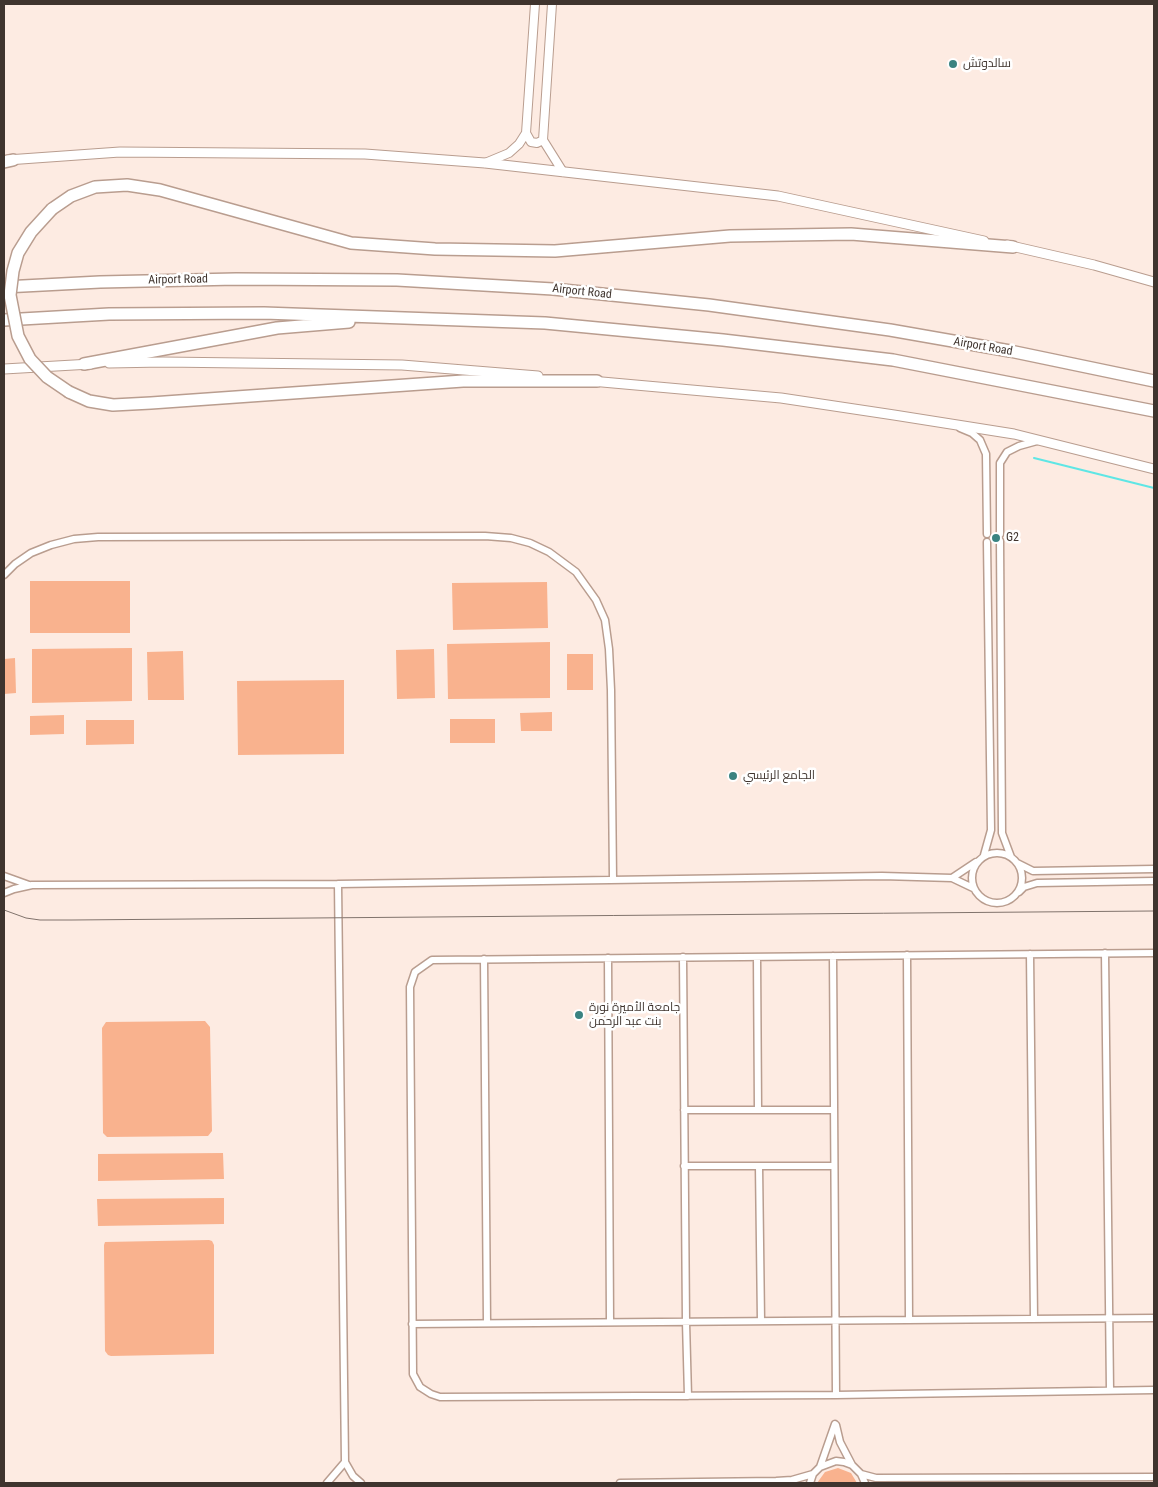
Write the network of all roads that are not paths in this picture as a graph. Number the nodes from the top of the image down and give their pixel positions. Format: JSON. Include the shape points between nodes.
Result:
{"nodes":[{"id":1,"x":535,"y":4,"type":"edge"},
{"id":2,"x":552,"y":4,"type":"edge"},
{"id":3,"x":526,"y":134,"type":"junction"},
{"id":4,"x":544,"y":140,"type":"junction"},
{"id":5,"x":7,"y":160,"type":"edge"},
{"id":6,"x":486,"y":163,"type":"junction"},
{"id":7,"x":563,"y":172,"type":"junction"},
{"id":8,"x":1013,"y":247,"type":"junction"},
{"id":9,"x":1154,"y":282,"type":"edge"},
{"id":10,"x":4,"y":287,"type":"edge"},
{"id":11,"x":406,"y":318,"type":"junction"},
{"id":12,"x":4,"y":320,"type":"edge"},
{"id":13,"x":84,"y":364,"type":"junction"},
{"id":14,"x":4,"y":369,"type":"edge"},
{"id":15,"x":1154,"y":381,"type":"edge"},
{"id":16,"x":597,"y":382,"type":"junction"},
{"id":17,"x":1100,"y":400,"type":"junction"},
{"id":18,"x":1154,"y":411,"type":"edge"},
{"id":19,"x":1154,"y":418,"type":"edge"},
{"id":20,"x":952,"y":424,"type":"junction"},
{"id":21,"x":1039,"y":441,"type":"junction"},
{"id":22,"x":1154,"y":470,"type":"edge"},
{"id":23,"x":986,"y":521,"type":"junction"},
{"id":24,"x":1000,"y":521,"type":"junction"},
{"id":25,"x":986,"y":534,"type":"dead end"},
{"id":26,"x":1000,"y":534,"type":"dead end"},
{"id":27,"x":1000,"y":541,"type":"dead end"},
{"id":28,"x":987,"y":542,"type":"dead end"},
{"id":29,"x":4,"y":575,"type":"edge"},
{"id":30,"x":984,"y":856,"type":"junction"},
{"id":31,"x":1011,"y":857,"type":"junction"},
{"id":32,"x":978,"y":860,"type":"junction"},
{"id":33,"x":1017,"y":863,"type":"junction"},
{"id":34,"x":1154,"y":869,"type":"edge"},
{"id":35,"x":4,"y":876,"type":"edge"},
{"id":36,"x":952,"y":878,"type":"junction"},
{"id":37,"x":613,"y":879,"type":"junction"},
{"id":38,"x":1154,"y":881,"type":"edge"},
{"id":39,"x":338,"y":884,"type":"junction"},
{"id":40,"x":32,"y":885,"type":"junction"},
{"id":41,"x":974,"y":888,"type":"junction"},
{"id":42,"x":1018,"y":892,"type":"junction"},
{"id":43,"x":4,"y":893,"type":"edge"},
{"id":44,"x":1105,"y":953,"type":"junction"},
{"id":45,"x":1154,"y":953,"type":"edge"},
{"id":46,"x":1030,"y":954,"type":"junction"},
{"id":47,"x":907,"y":955,"type":"junction"},
{"id":48,"x":833,"y":956,"type":"junction"},
{"id":49,"x":683,"y":957,"type":"junction"},
{"id":50,"x":757,"y":957,"type":"junction"},
{"id":51,"x":608,"y":958,"type":"junction"},
{"id":52,"x":484,"y":959,"type":"junction"},
{"id":53,"x":684,"y":1110,"type":"junction"},
{"id":54,"x":758,"y":1110,"type":"junction"},
{"id":55,"x":834,"y":1110,"type":"junction"},
{"id":56,"x":684,"y":1166,"type":"junction"},
{"id":57,"x":759,"y":1166,"type":"junction"},
{"id":58,"x":834,"y":1166,"type":"junction"},
{"id":59,"x":1109,"y":1318,"type":"junction"},
{"id":60,"x":1154,"y":1318,"type":"edge"},
{"id":61,"x":1034,"y":1319,"type":"junction"},
{"id":62,"x":835,"y":1320,"type":"junction"},
{"id":63,"x":909,"y":1320,"type":"junction"},
{"id":64,"x":761,"y":1321,"type":"junction"},
{"id":65,"x":610,"y":1322,"type":"junction"},
{"id":66,"x":686,"y":1322,"type":"junction"},
{"id":67,"x":486,"y":1323,"type":"junction"},
{"id":68,"x":412,"y":1324,"type":"junction"},
{"id":69,"x":1110,"y":1390,"type":"junction"},
{"id":70,"x":1154,"y":1390,"type":"edge"},
{"id":71,"x":836,"y":1395,"type":"junction"},
{"id":72,"x":688,"y":1396,"type":"junction"},
{"id":73,"x":345,"y":1462,"type":"junction"},
{"id":74,"x":852,"y":1465,"type":"junction"},
{"id":75,"x":820,"y":1467,"type":"junction"},
{"id":76,"x":813,"y":1474,"type":"junction"},
{"id":77,"x":861,"y":1474,"type":"junction"},
{"id":78,"x":1154,"y":1477,"type":"edge"},
{"id":79,"x":327,"y":1483,"type":"edge"},
{"id":80,"x":361,"y":1483,"type":"edge"},
{"id":81,"x":620,"y":1483,"type":"edge"},
{"id":82,"x":810,"y":1483,"type":"edge"},
{"id":83,"x":865,"y":1483,"type":"edge"}],
"edges":[{"from":1,"to":3,"type":"street"},
{"from":2,"to":4,"type":"street"},
{"from":3,"to":4,"type":"street","via":[[531,142]]},
{"from":3,"to":6,"type":"street","via":[[509,152]]},
{"from":4,"to":7,"type":"street"},
{"from":5,"to":6,"type":"main road","via":[[120,152],[365,154]]},
{"from":6,"to":7,"type":"main road"},
{"from":7,"to":8,"type":"main road","via":[[778,196]]},
{"from":8,"to":9,"type":"main road"},
{"from":8,"to":16,"type":"highway","bridge":true,"via":[[851,234],[730,236],[555,251],[351,243],[160,190],[127,185],[95,187],[71,196],[52,209],[31,232],[18,253],[13,271],[10,295],[18,336],[30,359],[47,377],[69,392],[113,405],[464,381]]},
{"from":10,"to":15,"type":"highway","name":"Airport Road","via":[[236,278],[397,280],[553,289],[709,305],[890,330]]},
{"from":11,"to":12,"type":"highway","via":[[254,313],[109,314]]},
{"from":11,"to":13,"type":"highway","via":[[277,328]]},
{"from":11,"to":17,"type":"highway","via":[[545,323],[894,360]]},
{"from":13,"to":14,"type":"main road"},
{"from":13,"to":16,"type":"main road","via":[[402,365]]},
{"from":16,"to":20,"type":"main road","via":[[781,398]]},
{"from":17,"to":18,"type":"highway"},
{"from":17,"to":19,"type":"highway"},
{"from":20,"to":21,"type":"main road"},
{"from":20,"to":23,"type":"street","via":[[980,440],[986,454]]},
{"from":21,"to":22,"type":"main road"},
{"from":21,"to":24,"type":"street","via":[[1007,452],[1000,464]]},
{"from":23,"to":24,"type":"street","via":[[994,524]]},
{"from":23,"to":25,"type":"street"},
{"from":24,"to":26,"type":"street"},
{"from":27,"to":31,"type":"street","via":[[1002,833]]},
{"from":28,"to":30,"type":"street","via":[[991,830]]},
{"from":29,"to":37,"type":"street","via":[[38,550],[74,539],[98,537],[486,536],[511,538],[549,552],[576,572],[596,600],[605,620],[611,690]]},
{"from":30,"to":31,"type":"street","via":[[998,852]]},
{"from":30,"to":32,"type":"street"},
{"from":31,"to":33,"type":"street"},
{"from":32,"to":36,"type":"street"},
{"from":32,"to":41,"type":"street","via":[[972,874]]},
{"from":33,"to":34,"type":"street","via":[[1033,871]]},
{"from":33,"to":42,"type":"street","via":[[1022,876]]},
{"from":35,"to":40,"type":"street"},
{"from":36,"to":37,"type":"street"},
{"from":36,"to":41,"type":"street"},
{"from":37,"to":39,"type":"street"},
{"from":38,"to":42,"type":"street","via":[[1037,883]]},
{"from":39,"to":40,"type":"street"},
{"from":39,"to":73,"type":"street"},
{"from":40,"to":43,"type":"street"},
{"from":41,"to":42,"type":"street","via":[[991,902],[999,903]]},
{"from":44,"to":45,"type":"street"},
{"from":44,"to":46,"type":"street"},
{"from":44,"to":59,"type":"street"},
{"from":46,"to":47,"type":"street"},
{"from":46,"to":61,"type":"street"},
{"from":47,"to":48,"type":"street"},
{"from":47,"to":63,"type":"street"},
{"from":48,"to":50,"type":"street"},
{"from":48,"to":55,"type":"street"},
{"from":49,"to":50,"type":"street"},
{"from":49,"to":51,"type":"street"},
{"from":49,"to":53,"type":"street"},
{"from":50,"to":54,"type":"street"},
{"from":51,"to":52,"type":"street"},
{"from":51,"to":65,"type":"street"},
{"from":52,"to":67,"type":"street"},
{"from":52,"to":68,"type":"street","via":[[432,960],[416,972],[410,987]]},
{"from":53,"to":54,"type":"street"},
{"from":53,"to":56,"type":"street"},
{"from":54,"to":55,"type":"street"},
{"from":55,"to":58,"type":"street"},
{"from":56,"to":57,"type":"street"},
{"from":56,"to":66,"type":"street"},
{"from":57,"to":58,"type":"street"},
{"from":57,"to":64,"type":"street"},
{"from":58,"to":62,"type":"street"},
{"from":59,"to":60,"type":"street"},
{"from":59,"to":61,"type":"street"},
{"from":59,"to":69,"type":"street"},
{"from":61,"to":63,"type":"street"},
{"from":62,"to":63,"type":"street"},
{"from":62,"to":64,"type":"street"},
{"from":62,"to":71,"type":"street"},
{"from":64,"to":66,"type":"street"},
{"from":65,"to":66,"type":"street"},
{"from":65,"to":67,"type":"street"},
{"from":66,"to":72,"type":"street"},
{"from":67,"to":68,"type":"street"},
{"from":68,"to":72,"type":"street","via":[[413,1374],[420,1387],[440,1398]]},
{"from":69,"to":70,"type":"street"},
{"from":69,"to":71,"type":"street"},
{"from":71,"to":72,"type":"street"},
{"from":73,"to":79,"type":"street"},
{"from":73,"to":80,"type":"street"},
{"from":74,"to":75,"type":"street","via":[[836,1461]]},
{"from":74,"to":75,"type":"street","via":[[835,1424]]},
{"from":74,"to":77,"type":"street"},
{"from":75,"to":76,"type":"street"},
{"from":76,"to":81,"type":"street","via":[[776,1481]]},
{"from":76,"to":82,"type":"street"},
{"from":77,"to":78,"type":"street","via":[[876,1478]]},
{"from":77,"to":83,"type":"street"}]}
